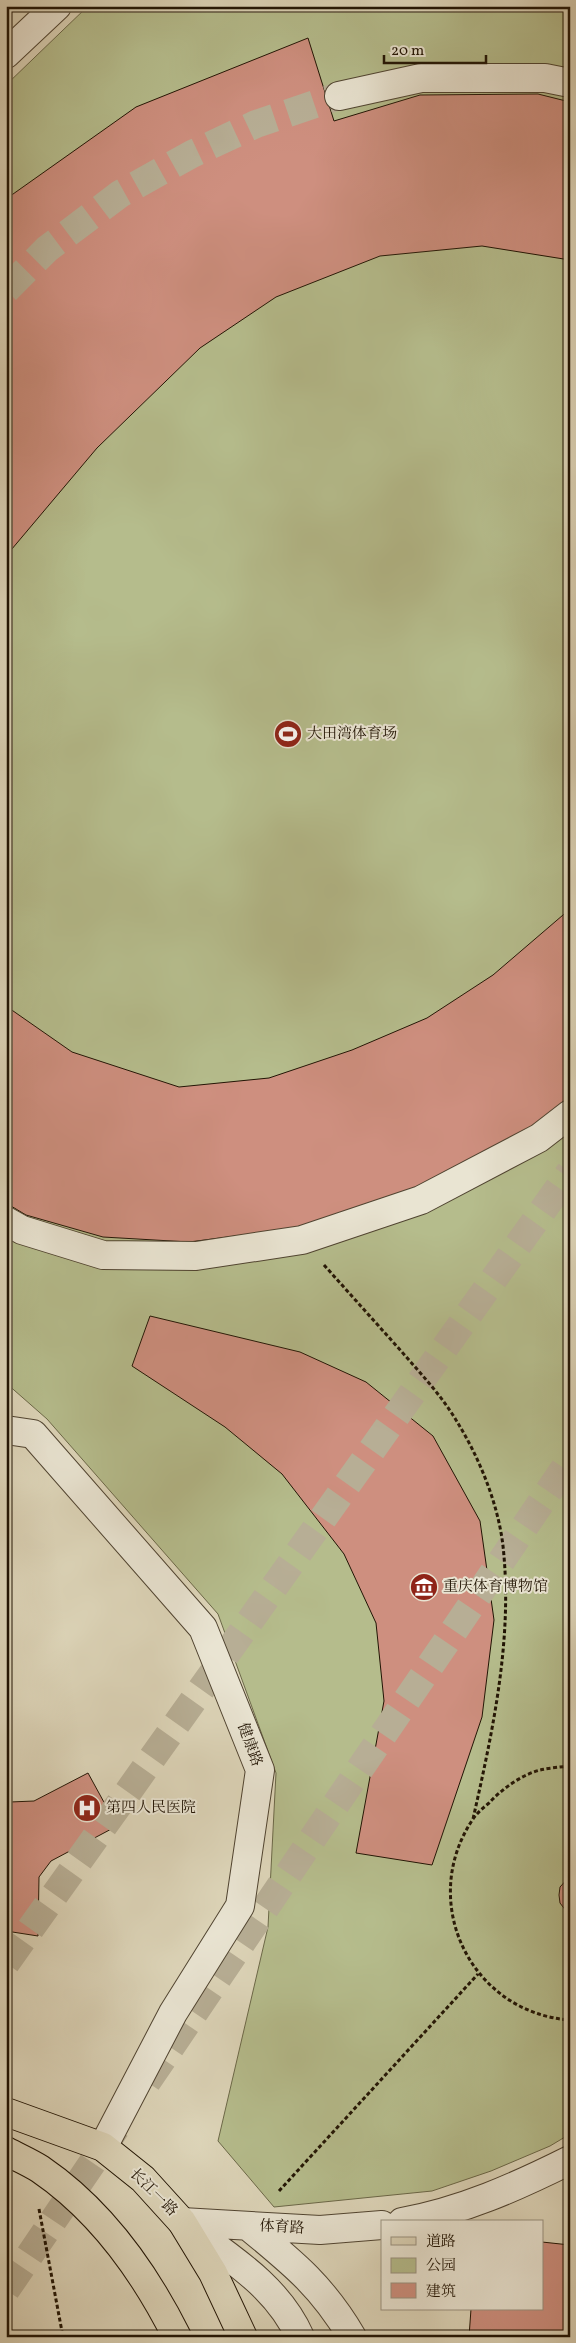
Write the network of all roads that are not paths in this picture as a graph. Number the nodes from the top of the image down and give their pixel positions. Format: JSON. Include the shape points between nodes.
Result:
{"nodes":[{"id":1,"x":57,"y":6,"type":"edge"},
{"id":2,"x":6,"y":54,"type":"edge"},
{"id":3,"x":570,"y":83,"type":"edge"},
{"id":4,"x":339,"y":96,"type":"tunnel mouth"},
{"id":5,"x":570,"y":1114,"type":"edge"},
{"id":6,"x":6,"y":1220,"type":"edge"},
{"id":7,"x":6,"y":1411,"type":"edge"},
{"id":8,"x":6,"y":1430,"type":"edge"},
{"id":9,"x":33,"y":1434,"type":"junction"},
{"id":10,"x":6,"y":2112,"type":"edge"},
{"id":11,"x":103,"y":2147,"type":"junction"},
{"id":12,"x":6,"y":2151,"type":"edge"},
{"id":13,"x":570,"y":2160,"type":"edge"},
{"id":14,"x":413,"y":2220,"type":"edge"},
{"id":15,"x":182,"y":2222,"type":"junction"},
{"id":16,"x":381,"y":2225,"type":"edge"},
{"id":17,"x":248,"y":2226,"type":"junction"},
{"id":18,"x":178,"y":2337,"type":"edge"},
{"id":19,"x":243,"y":2337,"type":"edge"},
{"id":20,"x":300,"y":2337,"type":"edge"},
{"id":21,"x":352,"y":2337,"type":"edge"}],
"edges":[{"from":1,"to":2,"type":"street"},
{"from":3,"to":4,"type":"street","via":[[545,78],[421,78]]},
{"from":5,"to":6,"type":"street","via":[[539,1138],[421,1200],[302,1240],[196,1256],[103,1255],[22,1230]]},
{"from":7,"to":9,"type":"street"},
{"from":8,"to":9,"type":"street"},
{"from":9,"to":11,"type":"street","name":"健康路","via":[[203,1628],[260,1770],[240,1906],[173,2013]]},
{"from":10,"to":11,"type":"main road","name":"长江一路"},
{"from":11,"to":15,"type":"main road","name":"长江一路","via":[[143,2180]]},
{"from":12,"to":18,"type":"main road","via":[[40,2170],[87,2209],[130,2258]]},
{"from":13,"to":14,"type":"street","via":[[479,2202]]},
{"from":15,"to":17,"type":"street","name":"体育路"},
{"from":15,"to":19,"type":"main road","name":"长江一路","via":[[213,2272]]},
{"from":15,"to":20,"type":"street","via":[[259,2281],[275,2297]]},
{"from":16,"to":17,"type":"street","name":"体育路","via":[[320,2230]]},
{"from":17,"to":21,"type":"street","via":[[306,2275],[325,2296]]}]}
